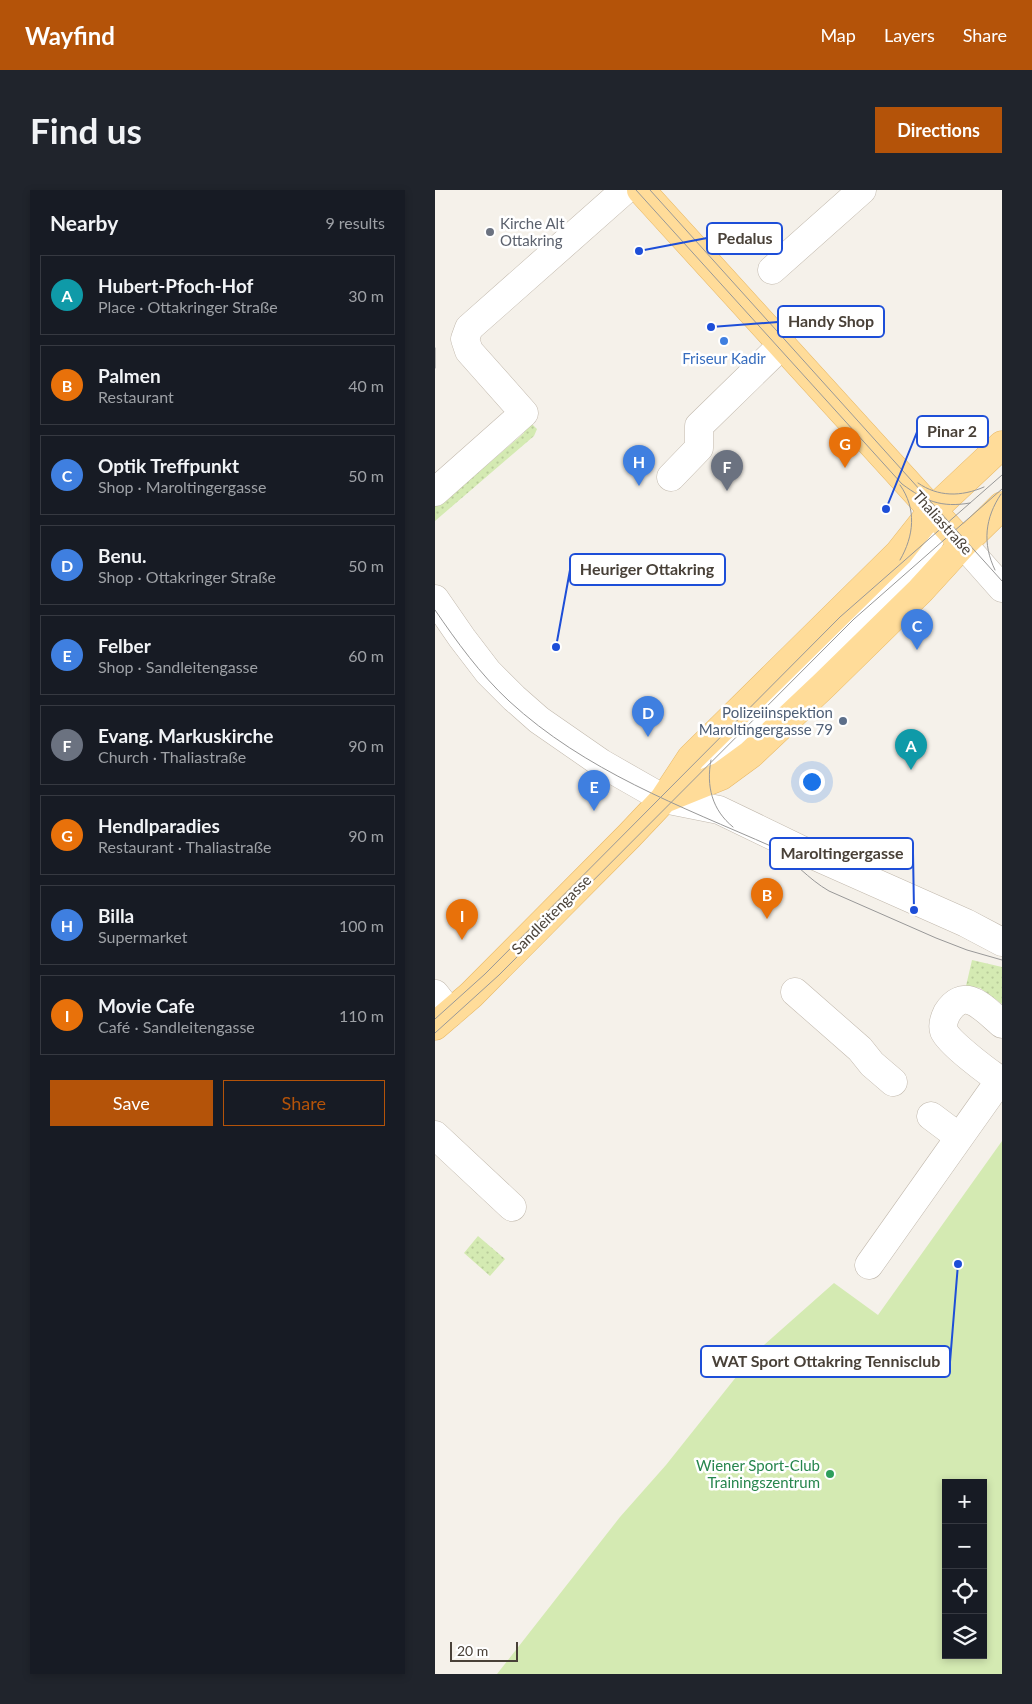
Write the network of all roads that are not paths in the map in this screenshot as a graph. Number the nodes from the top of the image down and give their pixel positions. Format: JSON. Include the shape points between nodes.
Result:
{"nodes":[{"id":1,"x":625,"y":190,"type":"edge"},
{"id":2,"x":641,"y":190,"type":"edge"},
{"id":3,"x":862,"y":190,"type":"edge"},
{"id":4,"x":772,"y":270,"type":"dead end"},
{"id":5,"x":782,"y":345,"type":"junction"},
{"id":6,"x":1002,"y":446,"type":"edge"},
{"id":7,"x":671,"y":476,"type":"dead end"},
{"id":8,"x":435,"y":492,"type":"edge"},
{"id":9,"x":1002,"y":506,"type":"edge"},
{"id":10,"x":933,"y":510,"type":"junction"},
{"id":11,"x":963,"y":544,"type":"junction"},
{"id":12,"x":1002,"y":588,"type":"edge"},
{"id":13,"x":435,"y":599,"type":"edge"},
{"id":14,"x":664,"y":799,"type":"junction"},
{"id":15,"x":1002,"y":942,"type":"edge"},
{"id":16,"x":795,"y":992,"type":"dead end"},
{"id":17,"x":440,"y":1011,"type":"edge"},
{"id":18,"x":1002,"y":1024,"type":"edge"},
{"id":19,"x":1001,"y":1081,"type":"edge"},
{"id":20,"x":893,"y":1082,"type":"dead end"},
{"id":21,"x":931,"y":1116,"type":"dead end"},
{"id":22,"x":435,"y":1135,"type":"edge"},
{"id":23,"x":959,"y":1137,"type":"junction"},
{"id":24,"x":513,"y":1206,"type":"dead end"},
{"id":25,"x":869,"y":1265,"type":"dead end"}],
"edges":[{"from":1,"to":8,"type":"street","via":[[473,323],[466,333],[469,350],[524,413]]},
{"from":2,"to":5,"type":"main road","name":"Thaliastraße"},
{"from":3,"to":4,"type":"street"},
{"from":5,"to":7,"type":"street","via":[[699,426],[699,448]]},
{"from":5,"to":10,"type":"main road","name":"Thaliastraße"},
{"from":6,"to":10,"type":"main road"},
{"from":9,"to":11,"type":"main road"},
{"from":10,"to":11,"type":"main road","name":"Thaliastraße"},
{"from":10,"to":14,"type":"main road","via":[[899,553],[691,758]]},
{"from":11,"to":12,"type":"street","name":"Thaliastraße"},
{"from":11,"to":14,"type":"main road","via":[[920,591],[751,754],[721,776]]},
{"from":13,"to":14,"type":"street","via":[[488,672],[539,720],[601,763]]},
{"from":14,"to":15,"type":"street","via":[[719,810]]},
{"from":14,"to":17,"type":"main road","name":"Sandleitengasse","via":[[471,995]]},
{"from":16,"to":20,"type":"street"},
{"from":18,"to":19,"type":"street","via":[[978,1004],[966,999],[955,1003],[943,1024],[947,1037]]},
{"from":19,"to":23,"type":"street"},
{"from":21,"to":23,"type":"street"},
{"from":22,"to":24,"type":"street"},
{"from":23,"to":25,"type":"street"}]}
